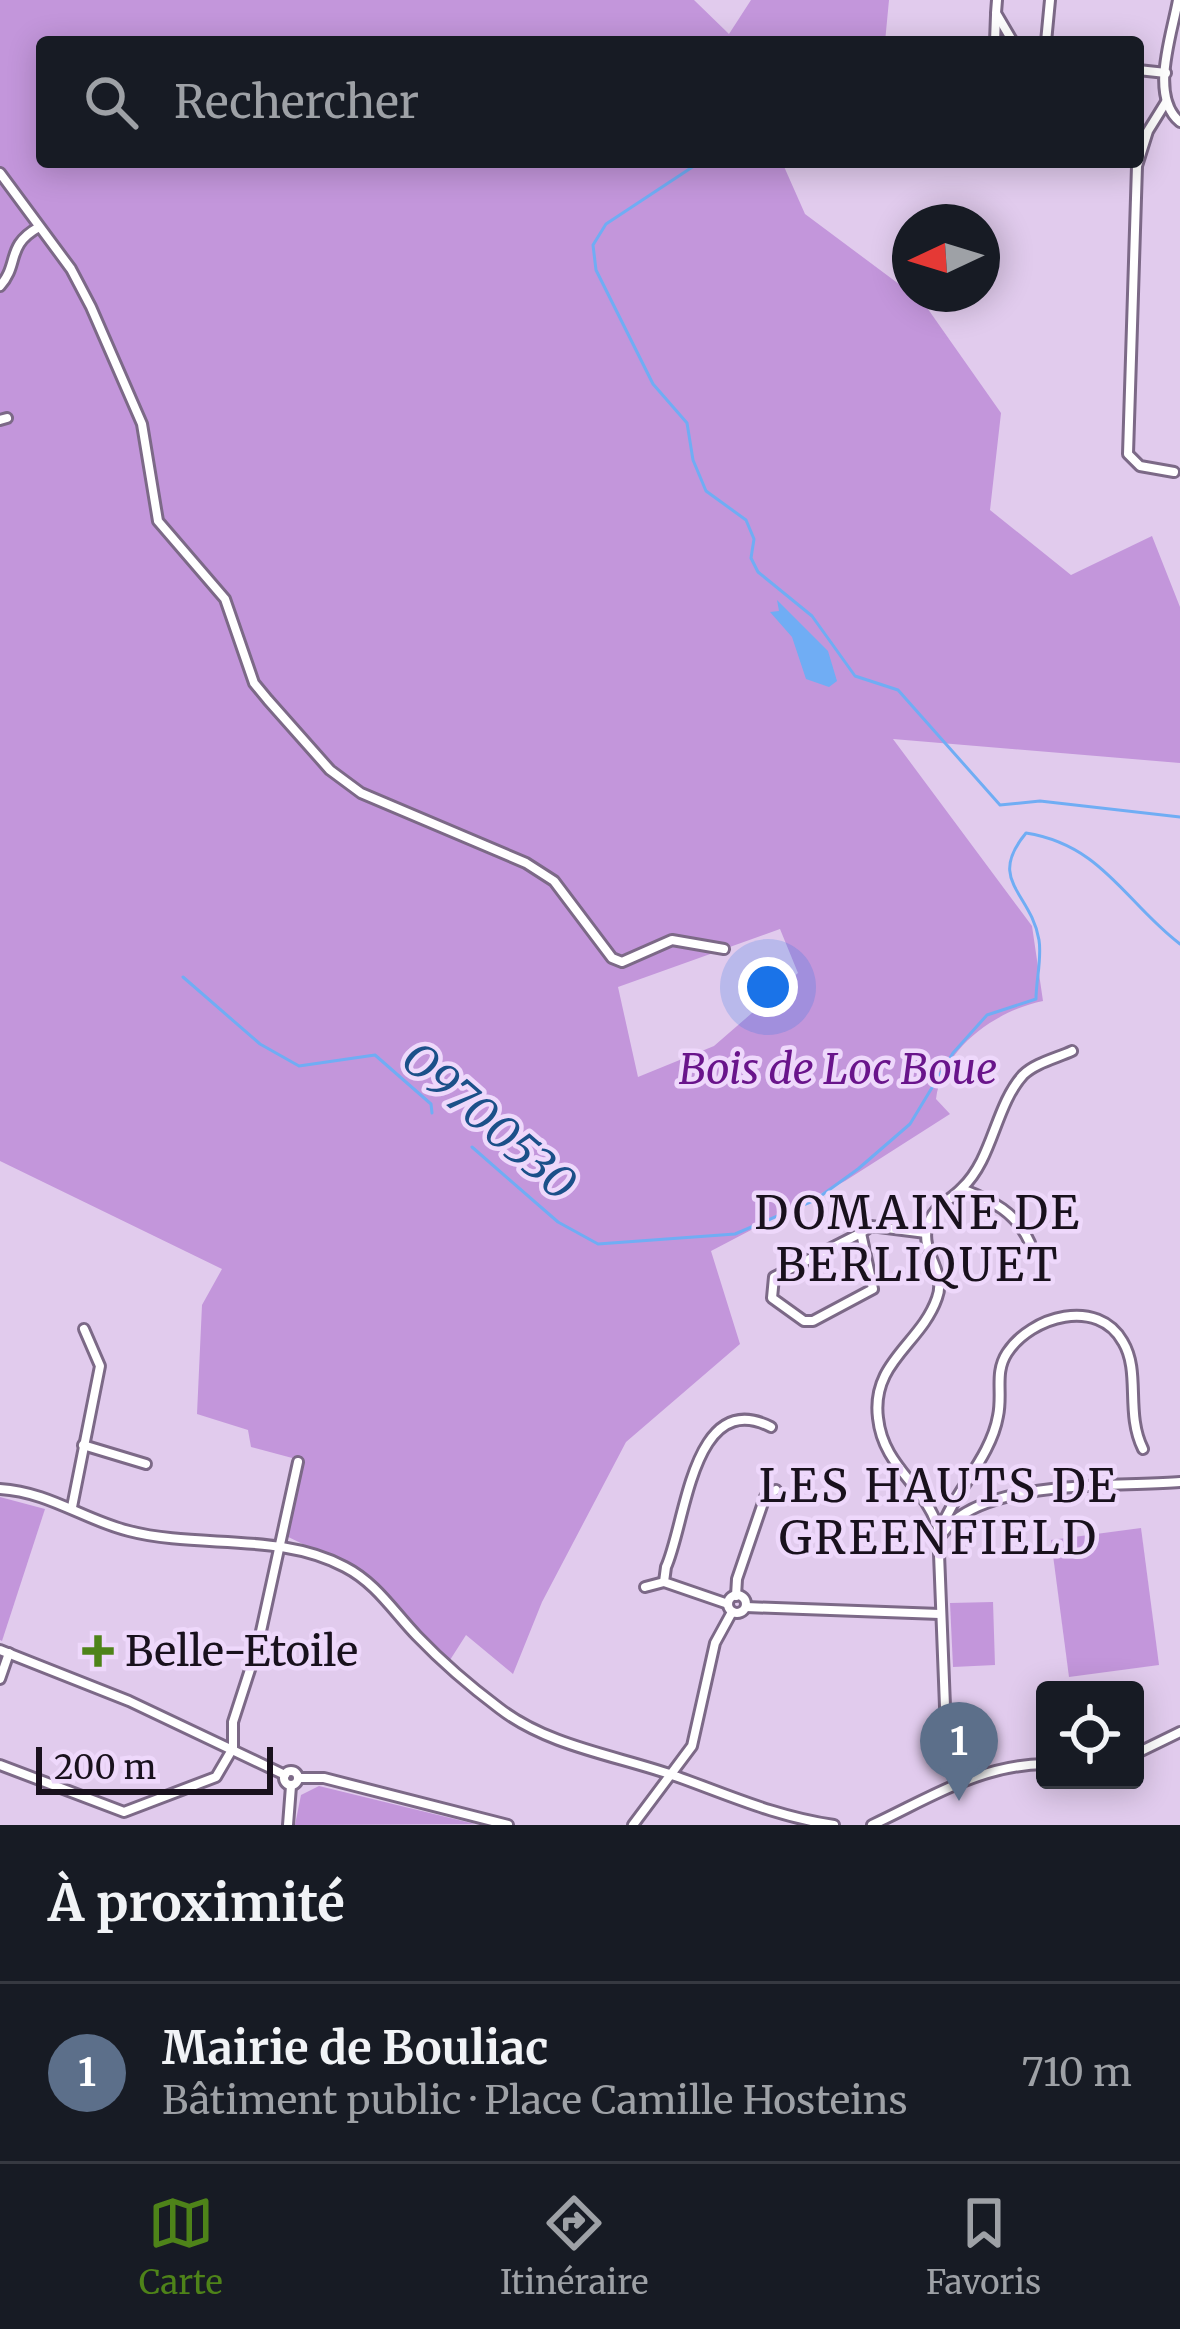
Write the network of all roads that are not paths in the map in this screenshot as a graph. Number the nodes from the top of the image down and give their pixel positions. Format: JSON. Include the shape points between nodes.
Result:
{"nodes":[{"id":1,"x":997,"y":0,"type":"edge"},
{"id":2,"x":1050,"y":0,"type":"edge"},
{"id":3,"x":1178,"y":0,"type":"edge"},
{"id":4,"x":996,"y":13,"type":"junction"},
{"id":5,"x":994,"y":36,"type":"edge"},
{"id":6,"x":1009,"y":36,"type":"edge"},
{"id":7,"x":1047,"y":36,"type":"edge"},
{"id":8,"x":1144,"y":71,"type":"edge"},
{"id":9,"x":1166,"y":74,"type":"junction"},
{"id":10,"x":1166,"y":102,"type":"junction"},
{"id":11,"x":1180,"y":122,"type":"edge"},
{"id":12,"x":1144,"y":144,"type":"edge"},
{"id":13,"x":1137,"y":168,"type":"edge"},
{"id":14,"x":0,"y":173,"type":"edge"},
{"id":15,"x":39,"y":227,"type":"junction"},
{"id":16,"x":0,"y":286,"type":"edge"},
{"id":17,"x":1174,"y":472,"type":"dead end"},
{"id":18,"x":724,"y":949,"type":"dead end"},
{"id":19,"x":1072,"y":1051,"type":"dead end"},
{"id":20,"x":962,"y":1190,"type":"junction"},
{"id":21,"x":861,"y":1233,"type":"junction"},
{"id":22,"x":926,"y":1234,"type":"junction"},
{"id":23,"x":1030,"y":1243,"type":"dead end"},
{"id":24,"x":84,"y":1329,"type":"dead end"},
{"id":25,"x":771,"y":1427,"type":"dead end"},
{"id":26,"x":82,"y":1445,"type":"junction"},
{"id":27,"x":1143,"y":1449,"type":"dead end"},
{"id":28,"x":298,"y":1462,"type":"dead end"},
{"id":29,"x":146,"y":1464,"type":"dead end"},
{"id":30,"x":1179,"y":1482,"type":"edge"},
{"id":31,"x":0,"y":1489,"type":"edge"},
{"id":32,"x":776,"y":1490,"type":"dead end"},
{"id":33,"x":1180,"y":1497,"type":"edge"},
{"id":34,"x":72,"y":1507,"type":"junction"},
{"id":35,"x":938,"y":1538,"type":"junction"},
{"id":36,"x":276,"y":1548,"type":"junction"},
{"id":37,"x":664,"y":1582,"type":"junction"},
{"id":38,"x":645,"y":1587,"type":"dead end"},
{"id":39,"x":736,"y":1596,"type":"junction"},
{"id":40,"x":746,"y":1607,"type":"junction"},
{"id":41,"x":730,"y":1608,"type":"junction"},
{"id":42,"x":940,"y":1614,"type":"junction"},
{"id":43,"x":4,"y":1651,"type":"edge"},
{"id":44,"x":0,"y":1679,"type":"edge"},
{"id":45,"x":1180,"y":1732,"type":"edge"},
{"id":46,"x":233,"y":1748,"type":"junction"},
{"id":47,"x":1144,"y":1750,"type":"edge"},
{"id":48,"x":1036,"y":1764,"type":"edge"},
{"id":49,"x":0,"y":1765,"type":"edge"},
{"id":50,"x":668,"y":1774,"type":"junction"},
{"id":51,"x":295,"y":1782,"type":"junction"},
{"id":52,"x":955,"y":1782,"type":"junction"},
{"id":53,"x":288,"y":1825,"type":"edge"},
{"id":54,"x":508,"y":1825,"type":"edge"},
{"id":55,"x":633,"y":1825,"type":"edge"},
{"id":56,"x":834,"y":1825,"type":"edge"},
{"id":57,"x":872,"y":1825,"type":"edge"}],
"edges":[{"from":1,"to":4,"type":"street"},
{"from":2,"to":7,"type":"street"},
{"from":3,"to":9,"type":"street"},
{"from":4,"to":5,"type":"street"},
{"from":4,"to":6,"type":"street"},
{"from":8,"to":9,"type":"street"},
{"from":9,"to":10,"type":"street"},
{"from":10,"to":11,"type":"street"},
{"from":10,"to":12,"type":"street"},
{"from":13,"to":17,"type":"street","via":[[1128,454],[1140,466]]},
{"from":14,"to":15,"type":"street"},
{"from":15,"to":16,"type":"street","via":[[13,250]]},
{"from":15,"to":18,"type":"street","via":[[92,307],[142,424],[158,521],[226,599],[254,682],[330,770],[361,793],[554,881],[612,958],[622,962],[673,940]]},
{"from":19,"to":20,"type":"street","via":[[1020,1078]]},
{"from":20,"to":22,"type":"street","via":[[940,1203]]},
{"from":20,"to":23,"type":"street","via":[[1004,1209]]},
{"from":21,"to":21,"type":"street","via":[[870,1293],[809,1322],[772,1298],[774,1277]]},
{"from":21,"to":22,"type":"street","via":[[871,1226]]},
{"from":22,"to":35,"type":"street","via":[[938,1295],[889,1364],[877,1412],[887,1455],[928,1504]]},
{"from":24,"to":26,"type":"street","via":[[100,1366]]},
{"from":25,"to":37,"type":"street","via":[[735,1423],[700,1450]]},
{"from":26,"to":29,"type":"street"},
{"from":26,"to":34,"type":"street"},
{"from":27,"to":35,"type":"street","via":[[1132,1425],[1124,1342],[1107,1322],[1059,1318],[1008,1350],[998,1370],[995,1426]]},
{"from":28,"to":36,"type":"street"},
{"from":30,"to":33,"type":"street"},
{"from":30,"to":35,"type":"street","via":[[1008,1498],[962,1513]]},
{"from":31,"to":34,"type":"street"},
{"from":32,"to":39,"type":"street","via":[[765,1498]]},
{"from":34,"to":36,"type":"street","via":[[142,1534]]},
{"from":35,"to":42,"type":"street"},
{"from":36,"to":46,"type":"street"},
{"from":36,"to":50,"type":"street","via":[[361,1576],[430,1648],[529,1727]]},
{"from":37,"to":38,"type":"street"},
{"from":37,"to":41,"type":"street"},
{"from":39,"to":40,"type":"street"},
{"from":39,"to":41,"type":"street"},
{"from":40,"to":41,"type":"street"},
{"from":40,"to":42,"type":"street"},
{"from":41,"to":50,"type":"street","via":[[692,1746]]},
{"from":42,"to":52,"type":"street"},
{"from":43,"to":44,"type":"street"},
{"from":43,"to":46,"type":"street"},
{"from":45,"to":47,"type":"street"},
{"from":46,"to":49,"type":"street","via":[[216,1777],[124,1812]]},
{"from":46,"to":51,"type":"street"},
{"from":48,"to":52,"type":"street"},
{"from":50,"to":55,"type":"street"},
{"from":50,"to":56,"type":"street","via":[[741,1804]]},
{"from":51,"to":53,"type":"street"},
{"from":51,"to":54,"type":"street","via":[[319,1777]]},
{"from":52,"to":57,"type":"street"}]}
